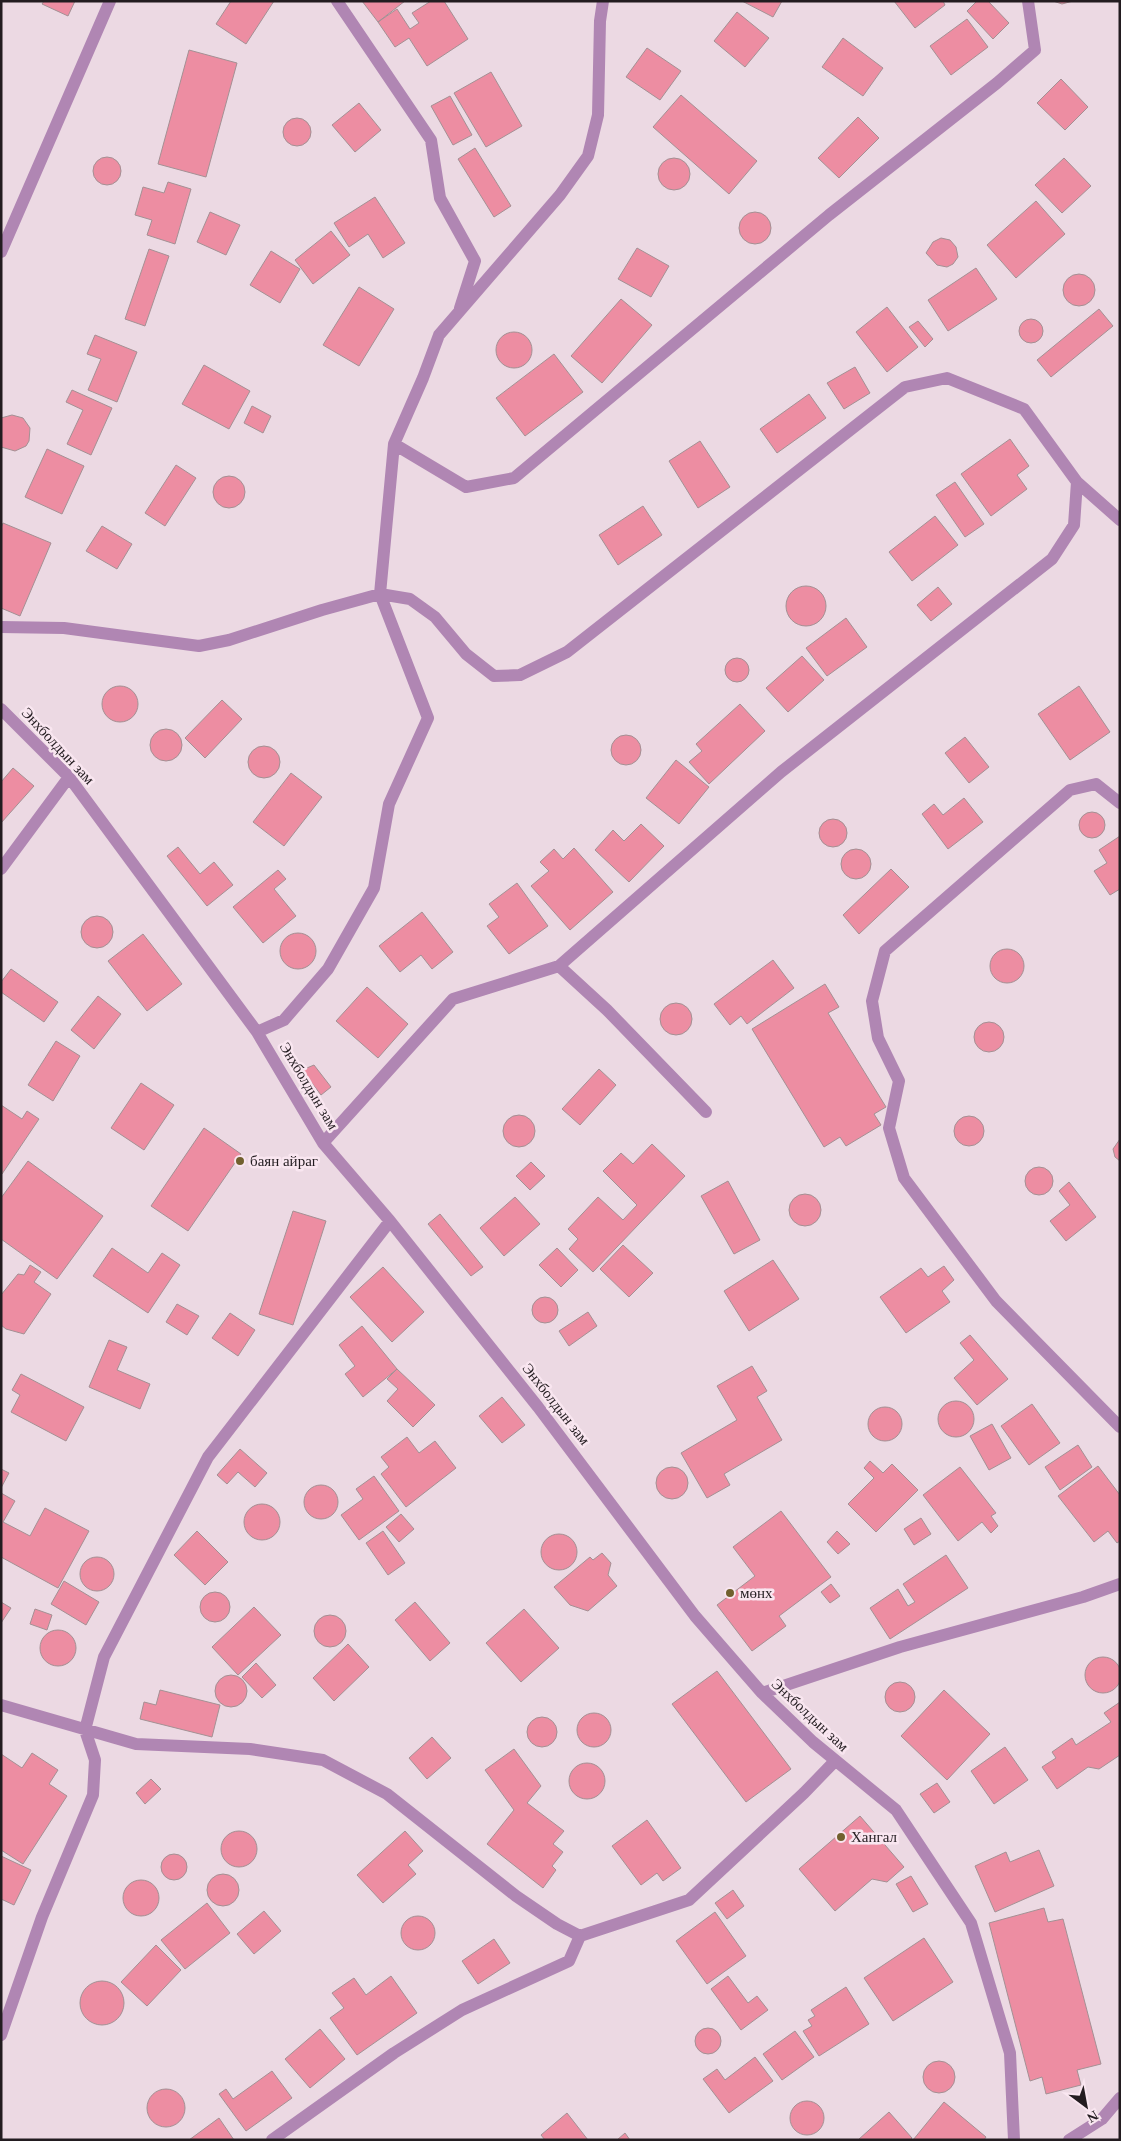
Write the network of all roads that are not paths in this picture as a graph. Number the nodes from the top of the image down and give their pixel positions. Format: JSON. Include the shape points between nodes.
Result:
{"nodes":[{"id":1,"x":110,"y":1,"type":"edge"},
{"id":2,"x":337,"y":1,"type":"edge"},
{"id":3,"x":603,"y":1,"type":"edge"},
{"id":4,"x":1028,"y":1,"type":"edge"},
{"id":5,"x":1,"y":252,"type":"edge"},
{"id":6,"x":459,"y":312,"type":"junction"},
{"id":7,"x":394,"y":444,"type":"junction"},
{"id":8,"x":1077,"y":482,"type":"junction"},
{"id":9,"x":1120,"y":520,"type":"edge"},
{"id":10,"x":380,"y":594,"type":"junction"},
{"id":11,"x":1,"y":627,"type":"edge"},
{"id":12,"x":1,"y":709,"type":"edge"},
{"id":13,"x":69,"y":776,"type":"junction"},
{"id":14,"x":1120,"y":803,"type":"edge"},
{"id":15,"x":1,"y":869,"type":"edge"},
{"id":16,"x":559,"y":966,"type":"junction"},
{"id":17,"x":257,"y":1032,"type":"junction"},
{"id":18,"x":706,"y":1112,"type":"dead end"},
{"id":19,"x":323,"y":1143,"type":"junction"},
{"id":20,"x":390,"y":1221,"type":"junction"},
{"id":21,"x":1120,"y":1426,"type":"edge"},
{"id":22,"x":1120,"y":1584,"type":"edge"},
{"id":23,"x":762,"y":1693,"type":"junction"},
{"id":24,"x":1,"y":1705,"type":"edge"},
{"id":25,"x":85,"y":1730,"type":"junction"},
{"id":26,"x":835,"y":1761,"type":"junction"},
{"id":27,"x":580,"y":1936,"type":"junction"},
{"id":28,"x":1,"y":2035,"type":"edge"},
{"id":29,"x":1120,"y":2098,"type":"edge"},
{"id":30,"x":272,"y":2140,"type":"edge"},
{"id":31,"x":1014,"y":2140,"type":"edge"},
{"id":32,"x":1069,"y":2140,"type":"edge"}],
"edges":[{"from":1,"to":5,"type":"street"},
{"from":2,"to":6,"type":"street","via":[[431,140],[440,198],[475,261]]},
{"from":3,"to":6,"type":"street","via":[[598,115],[588,156],[560,195]]},
{"from":4,"to":7,"type":"street","via":[[1035,50],[829,215],[514,478],[466,487]]},
{"from":6,"to":7,"type":"street","via":[[439,335]]},
{"from":7,"to":10,"type":"street"},
{"from":8,"to":9,"type":"street"},
{"from":8,"to":10,"type":"street","via":[[1024,408],[947,378],[905,387],[567,652],[520,675],[494,676],[466,654],[435,617],[423,608],[410,599]]},
{"from":8,"to":16,"type":"street","via":[[1074,525],[1052,559],[781,772]]},
{"from":10,"to":11,"type":"street","via":[[229,640],[198,646],[64,628]]},
{"from":10,"to":17,"type":"street","via":[[428,718],[389,804],[374,888],[328,968],[284,1020]]},
{"from":12,"to":13,"type":"street","name":"Энхболдын зам"},
{"from":13,"to":15,"type":"street"},
{"from":13,"to":17,"type":"street","name":"Энхболдын зам"},
{"from":14,"to":21,"type":"street","via":[[1096,784],[1070,790],[885,951],[872,1001],[878,1038],[900,1081],[889,1128],[904,1178],[996,1302]]},
{"from":16,"to":18,"type":"street","via":[[607,1010]]},
{"from":16,"to":19,"type":"street","via":[[454,999]]},
{"from":17,"to":19,"type":"street","name":"Энхболдын зам"},
{"from":19,"to":20,"type":"street","name":"Энхболдын зам"},
{"from":20,"to":23,"type":"street","name":"Энхболдын зам","via":[[538,1407],[695,1616]]},
{"from":20,"to":25,"type":"street","via":[[208,1457],[104,1657]]},
{"from":22,"to":23,"type":"street","via":[[900,1647]]},
{"from":23,"to":26,"type":"street","name":"Энхболдын зам"},
{"from":24,"to":25,"type":"street"},
{"from":25,"to":27,"type":"street","via":[[136,1744],[250,1749],[323,1760],[387,1794],[516,1896]]},
{"from":25,"to":28,"type":"street","via":[[95,1760],[94,1796],[42,1917]]},
{"from":26,"to":27,"type":"street","via":[[689,1900]]},
{"from":26,"to":31,"type":"street","name":"Энхболдын зам","via":[[896,1810],[971,1922],[1010,2053]]},
{"from":27,"to":30,"type":"street","via":[[569,1961],[462,2010],[394,2053]]},
{"from":29,"to":32,"type":"street","via":[[1102,2119]]}]}
